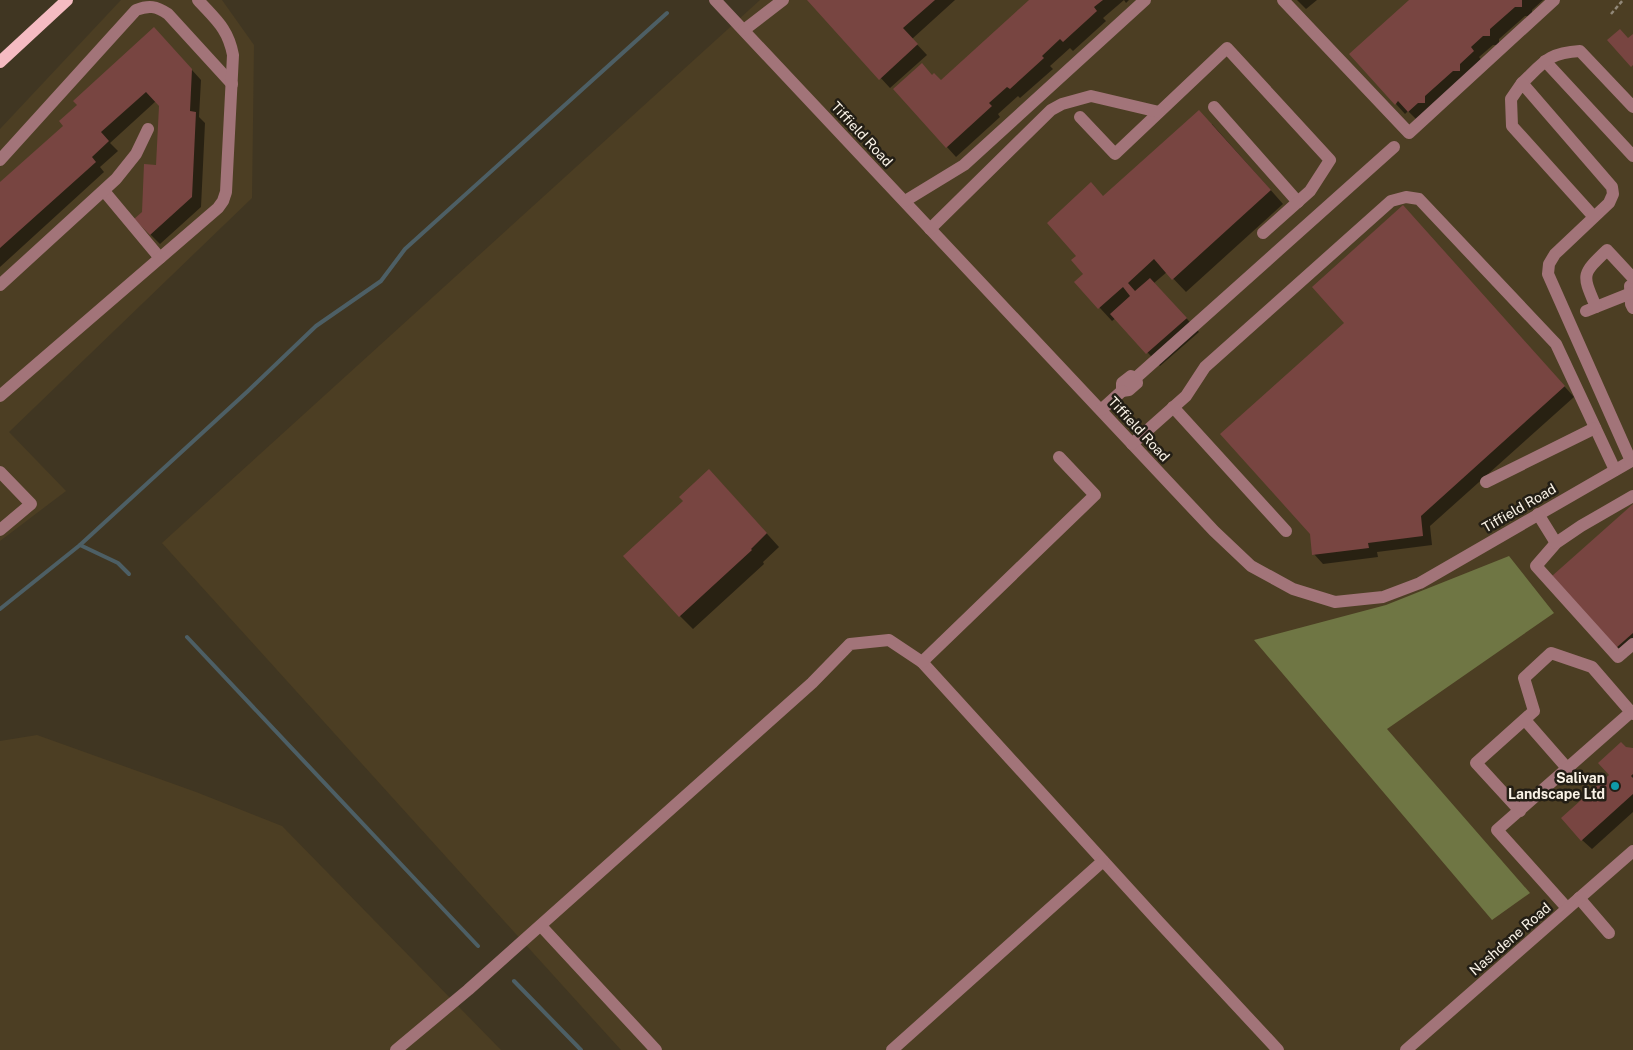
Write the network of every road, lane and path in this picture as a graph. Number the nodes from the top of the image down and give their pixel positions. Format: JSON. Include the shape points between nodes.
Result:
{"nodes":[{"id":1,"x":67,"y":0,"type":"edge"},
{"id":2,"x":198,"y":0,"type":"edge"},
{"id":3,"x":715,"y":0,"type":"edge"},
{"id":4,"x":783,"y":0,"type":"edge"},
{"id":5,"x":1145,"y":0,"type":"edge"},
{"id":6,"x":1283,"y":0,"type":"edge"},
{"id":7,"x":1554,"y":0,"type":"edge"},
{"id":8,"x":1623,"y":0,"type":"edge"},
{"id":9,"x":1611,"y":14,"type":"dead end"},
{"id":10,"x":744,"y":30,"type":"junction"},
{"id":11,"x":1545,"y":61,"type":"junction"},
{"id":12,"x":0,"y":62,"type":"edge"},
{"id":13,"x":1522,"y":83,"type":"junction"},
{"id":14,"x":232,"y":84,"type":"junction"},
{"id":15,"x":1214,"y":107,"type":"dead end"},
{"id":16,"x":1633,"y":107,"type":"edge"},
{"id":17,"x":1159,"y":112,"type":"junction"},
{"id":18,"x":1080,"y":117,"type":"dead end"},
{"id":19,"x":148,"y":129,"type":"dead end"},
{"id":20,"x":1394,"y":146,"type":"dead end"},
{"id":21,"x":1633,"y":156,"type":"edge"},
{"id":22,"x":0,"y":160,"type":"edge"},
{"id":23,"x":104,"y":191,"type":"junction"},
{"id":24,"x":905,"y":202,"type":"junction"},
{"id":25,"x":1298,"y":202,"type":"junction"},
{"id":26,"x":1594,"y":217,"type":"junction"},
{"id":27,"x":930,"y":229,"type":"junction"},
{"id":28,"x":1263,"y":232,"type":"dead end"},
{"id":29,"x":160,"y":258,"type":"junction"},
{"id":30,"x":1633,"y":278,"type":"edge"},
{"id":31,"x":0,"y":285,"type":"edge"},
{"id":32,"x":1631,"y":293,"type":"junction"},
{"id":33,"x":1633,"y":308,"type":"edge"},
{"id":34,"x":0,"y":396,"type":"edge"},
{"id":35,"x":1173,"y":407,"type":"junction"},
{"id":36,"x":1101,"y":410,"type":"junction"},
{"id":37,"x":1595,"y":428,"type":"junction"},
{"id":38,"x":1132,"y":444,"type":"junction"},
{"id":39,"x":1059,"y":457,"type":"dead end"},
{"id":40,"x":1632,"y":460,"type":"edge"},
{"id":41,"x":1615,"y":470,"type":"junction"},
{"id":42,"x":0,"y":472,"type":"edge"},
{"id":43,"x":1486,"y":482,"type":"dead end"},
{"id":44,"x":1633,"y":496,"type":"edge"},
{"id":45,"x":1538,"y":514,"type":"junction"},
{"id":46,"x":0,"y":530,"type":"edge"},
{"id":47,"x":1286,"y":530,"type":"dead end"},
{"id":48,"x":1556,"y":544,"type":"junction"},
{"id":49,"x":1633,"y":644,"type":"edge"},
{"id":50,"x":922,"y":662,"type":"junction"},
{"id":51,"x":1632,"y":713,"type":"edge"},
{"id":52,"x":1525,"y":720,"type":"junction"},
{"id":53,"x":1567,"y":768,"type":"junction"},
{"id":54,"x":1520,"y":811,"type":"junction"},
{"id":55,"x":1633,"y":850,"type":"edge"},
{"id":56,"x":1102,"y":861,"type":"junction"},
{"id":57,"x":1579,"y":898,"type":"junction"},
{"id":58,"x":1567,"y":908,"type":"junction"},
{"id":59,"x":540,"y":926,"type":"junction"},
{"id":60,"x":1609,"y":933,"type":"dead end"},
{"id":61,"x":396,"y":1050,"type":"edge"},
{"id":62,"x":656,"y":1050,"type":"edge"},
{"id":63,"x":892,"y":1050,"type":"edge"},
{"id":64,"x":1278,"y":1050,"type":"edge"},
{"id":65,"x":1406,"y":1050,"type":"edge"}],
"edges":[{"from":1,"to":12,"type":"main road"},
{"from":2,"to":14,"type":"street","via":[[230,40]]},
{"from":3,"to":10,"type":"street","name":"Tiffield Road"},
{"from":4,"to":10,"type":"street"},
{"from":5,"to":24,"type":"street","via":[[964,164]]},
{"from":6,"to":7,"type":"street","via":[[1409,133]]},
{"from":8,"to":9,"type":"path"},
{"from":10,"to":24,"type":"street","name":"Tiffield Road"},
{"from":11,"to":13,"type":"street"},
{"from":11,"to":16,"type":"street","via":[[1564,52],[1580,51]]},
{"from":11,"to":21,"type":"street"},
{"from":13,"to":26,"type":"street","via":[[1511,99],[1512,126]]},
{"from":13,"to":26,"type":"street","via":[[1612,187],[1614,194],[1609,203]]},
{"from":14,"to":22,"type":"street","via":[[168,14],[147,6],[136,10]]},
{"from":14,"to":29,"type":"street","via":[[223,201]]},
{"from":15,"to":25,"type":"street"},
{"from":17,"to":18,"type":"street","via":[[1115,154]]},
{"from":17,"to":25,"type":"street","via":[[1227,48],[1330,160],[1310,191]]},
{"from":17,"to":27,"type":"street","via":[[1091,96],[1062,104],[1045,116]]},
{"from":19,"to":23,"type":"street","via":[[136,154]]},
{"from":20,"to":36,"type":"street","via":[[1136,378],[1131,376],[1122,383],[1122,390]]},
{"from":23,"to":29,"type":"street"},
{"from":23,"to":31,"type":"street"},
{"from":24,"to":27,"type":"street","name":"Tiffield Road"},
{"from":25,"to":28,"type":"street"},
{"from":26,"to":40,"type":"street","via":[[1555,254],[1548,274]]},
{"from":27,"to":36,"type":"street","name":"Tiffield Road"},
{"from":29,"to":34,"type":"street"},
{"from":30,"to":32,"type":"street"},
{"from":30,"to":32,"type":"street","via":[[1607,250],[1587,269],[1585,276],[1591,309]]},
{"from":32,"to":33,"type":"street"},
{"from":35,"to":37,"type":"street","via":[[1186,396],[1205,367],[1391,200],[1406,197],[1420,199],[1556,344]]},
{"from":35,"to":38,"type":"street"},
{"from":35,"to":47,"type":"street"},
{"from":36,"to":38,"type":"street","name":"Tiffield Road"},
{"from":37,"to":41,"type":"street"},
{"from":37,"to":43,"type":"street"},
{"from":38,"to":45,"type":"street","name":"Tiffield Road","via":[[1251,566],[1292,589],[1335,602],[1383,597],[1420,583]]},
{"from":39,"to":50,"type":"street","via":[[1095,496]]},
{"from":40,"to":41,"type":"street","name":"Tiffield Road"},
{"from":41,"to":45,"type":"street","name":"Tiffield Road"},
{"from":42,"to":46,"type":"street","via":[[31,504]]},
{"from":44,"to":48,"type":"street"},
{"from":45,"to":48,"type":"street"},
{"from":48,"to":49,"type":"street","via":[[1536,566],[1618,657]]},
{"from":50,"to":56,"type":"street"},
{"from":50,"to":59,"type":"street","via":[[889,640],[850,644],[812,683]]},
{"from":51,"to":52,"type":"street","via":[[1592,667],[1551,653],[1524,678],[1534,712]]},
{"from":51,"to":53,"type":"street"},
{"from":52,"to":53,"type":"street"},
{"from":52,"to":54,"type":"street","via":[[1476,763]]},
{"from":53,"to":54,"type":"street"},
{"from":54,"to":58,"type":"street","via":[[1497,830]]},
{"from":55,"to":57,"type":"street","name":"Nashdene Road"},
{"from":56,"to":63,"type":"street"},
{"from":56,"to":64,"type":"street"},
{"from":57,"to":58,"type":"street","name":"Nashdene Road"},
{"from":57,"to":60,"type":"street"},
{"from":58,"to":65,"type":"street","name":"Nashdene Road"},
{"from":59,"to":61,"type":"street"},
{"from":59,"to":62,"type":"street"}]}
